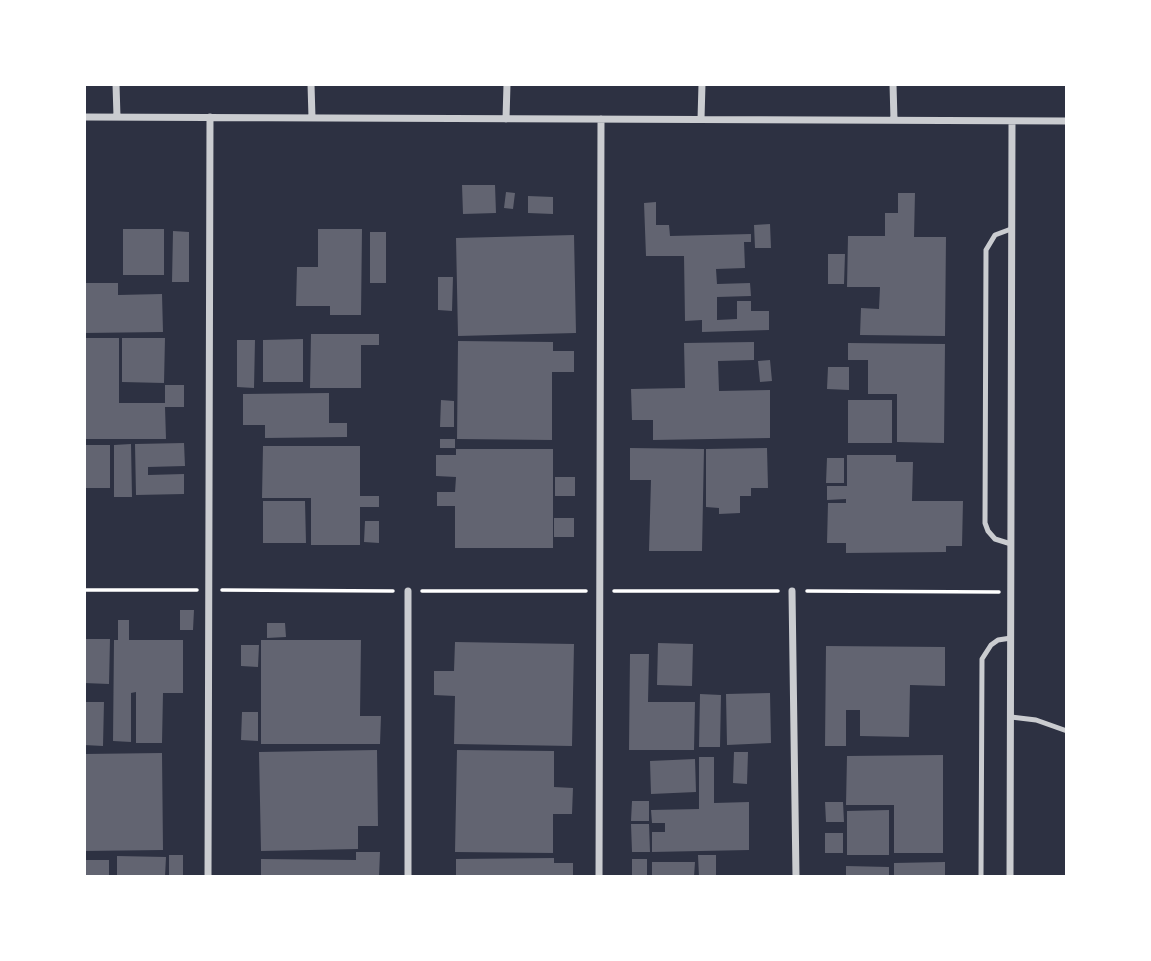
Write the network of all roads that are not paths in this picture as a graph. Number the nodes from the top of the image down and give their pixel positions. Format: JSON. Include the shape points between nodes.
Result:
{"nodes":[{"id":1,"x":116,"y":84,"type":"edge"},
{"id":2,"x":312,"y":84,"type":"edge"},
{"id":3,"x":507,"y":84,"type":"edge"},
{"id":4,"x":702,"y":84,"type":"edge"},
{"id":5,"x":893,"y":84,"type":"edge"},
{"id":6,"x":84,"y":117,"type":"edge"},
{"id":7,"x":117,"y":117,"type":"junction"},
{"id":8,"x":210,"y":117,"type":"junction"},
{"id":9,"x":312,"y":118,"type":"junction"},
{"id":10,"x":506,"y":119,"type":"junction"},
{"id":11,"x":601,"y":119,"type":"junction"},
{"id":12,"x":701,"y":119,"type":"junction"},
{"id":13,"x":894,"y":120,"type":"junction"},
{"id":14,"x":1012,"y":121,"type":"junction"},
{"id":15,"x":1067,"y":121,"type":"edge"},
{"id":16,"x":1011,"y":229,"type":"junction"},
{"id":17,"x":1011,"y":544,"type":"junction"},
{"id":18,"x":408,"y":591,"type":"road end"},
{"id":19,"x":792,"y":592,"type":"road end"},
{"id":20,"x":1011,"y":638,"type":"junction"},
{"id":21,"x":1011,"y":718,"type":"junction"},
{"id":22,"x":1067,"y":731,"type":"edge"},
{"id":23,"x":208,"y":877,"type":"edge"},
{"id":24,"x":408,"y":877,"type":"edge"},
{"id":25,"x":600,"y":877,"type":"edge"},
{"id":26,"x":796,"y":877,"type":"edge"},
{"id":27,"x":981,"y":877,"type":"edge"},
{"id":28,"x":1010,"y":877,"type":"edge"}],
"edges":[{"from":1,"to":7,"type":"street"},
{"from":2,"to":9,"type":"street"},
{"from":3,"to":10,"type":"street"},
{"from":4,"to":12,"type":"street"},
{"from":5,"to":13,"type":"street"},
{"from":6,"to":7,"type":"street"},
{"from":7,"to":8,"type":"street"},
{"from":8,"to":9,"type":"street"},
{"from":8,"to":23,"type":"street"},
{"from":9,"to":10,"type":"street"},
{"from":10,"to":11,"type":"street"},
{"from":11,"to":12,"type":"street"},
{"from":11,"to":25,"type":"street"},
{"from":12,"to":13,"type":"street"},
{"from":13,"to":14,"type":"street"},
{"from":14,"to":15,"type":"street"},
{"from":14,"to":16,"type":"street"},
{"from":16,"to":17,"type":"street"},
{"from":16,"to":17,"type":"lane","via":[[995,235],[986,250],[985,481],[988,531],[995,540]]},
{"from":17,"to":20,"type":"street"},
{"from":18,"to":24,"type":"street"},
{"from":19,"to":26,"type":"street"},
{"from":20,"to":21,"type":"street"},
{"from":20,"to":27,"type":"lane","via":[[991,645],[982,659]]},
{"from":21,"to":22,"type":"lane"},
{"from":21,"to":28,"type":"street"}]}
